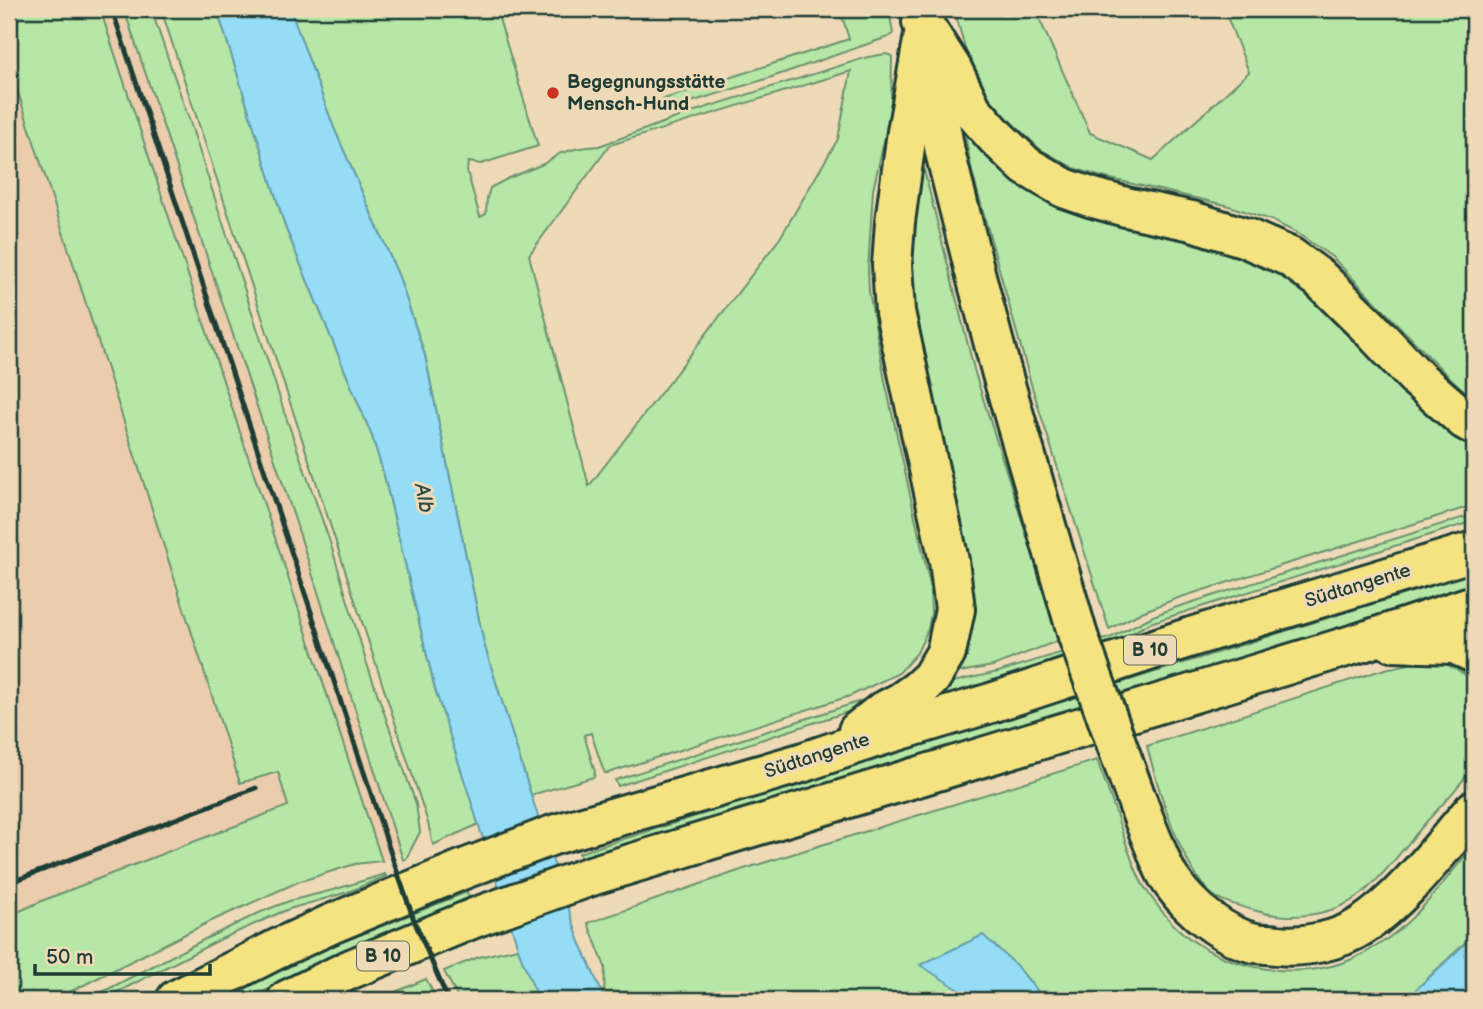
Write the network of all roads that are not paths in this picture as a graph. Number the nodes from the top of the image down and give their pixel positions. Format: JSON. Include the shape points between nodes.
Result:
{"nodes":[{"id":1,"x":923,"y":29,"type":"junction"},
{"id":2,"x":1474,"y":425,"type":"edge"},
{"id":3,"x":1474,"y":551,"type":"edge"},
{"id":4,"x":1474,"y":606,"type":"edge"},
{"id":5,"x":1362,"y":642,"type":"junction"},
{"id":6,"x":1474,"y":653,"type":"edge"},
{"id":7,"x":827,"y":755,"type":"junction"},
{"id":8,"x":1469,"y":814,"type":"edge"},
{"id":9,"x":176,"y":1000,"type":"edge"},
{"id":10,"x":287,"y":1000,"type":"edge"}],
"edges":[{"from":1,"to":2,"type":"highway","via":[[952,69],[972,110],[1026,166],[1064,188],[1126,208],[1192,221],[1290,257],[1319,278],[1418,379]]},
{"from":1,"to":7,"type":"highway","via":[[892,265],[895,312],[949,561],[955,609],[946,653],[931,678]]},
{"from":1,"to":8,"type":"highway","bridge":true,"via":[[945,152],[974,268],[1077,636],[1143,820],[1172,884],[1209,920],[1253,942],[1290,946],[1323,942],[1364,925],[1402,893]]},
{"from":3,"to":7,"type":"highway","name":"Südtangente","number":"B 10"},
{"from":4,"to":5,"type":"highway","number":"B 10"},
{"from":5,"to":6,"type":"highway","via":[[1454,644]]},
{"from":5,"to":10,"type":"highway","number":"B 10","via":[[594,875],[480,916]]},
{"from":7,"to":9,"type":"highway","name":"Südtangente","number":"B 10","via":[[579,827],[464,869],[293,942]]}]}
